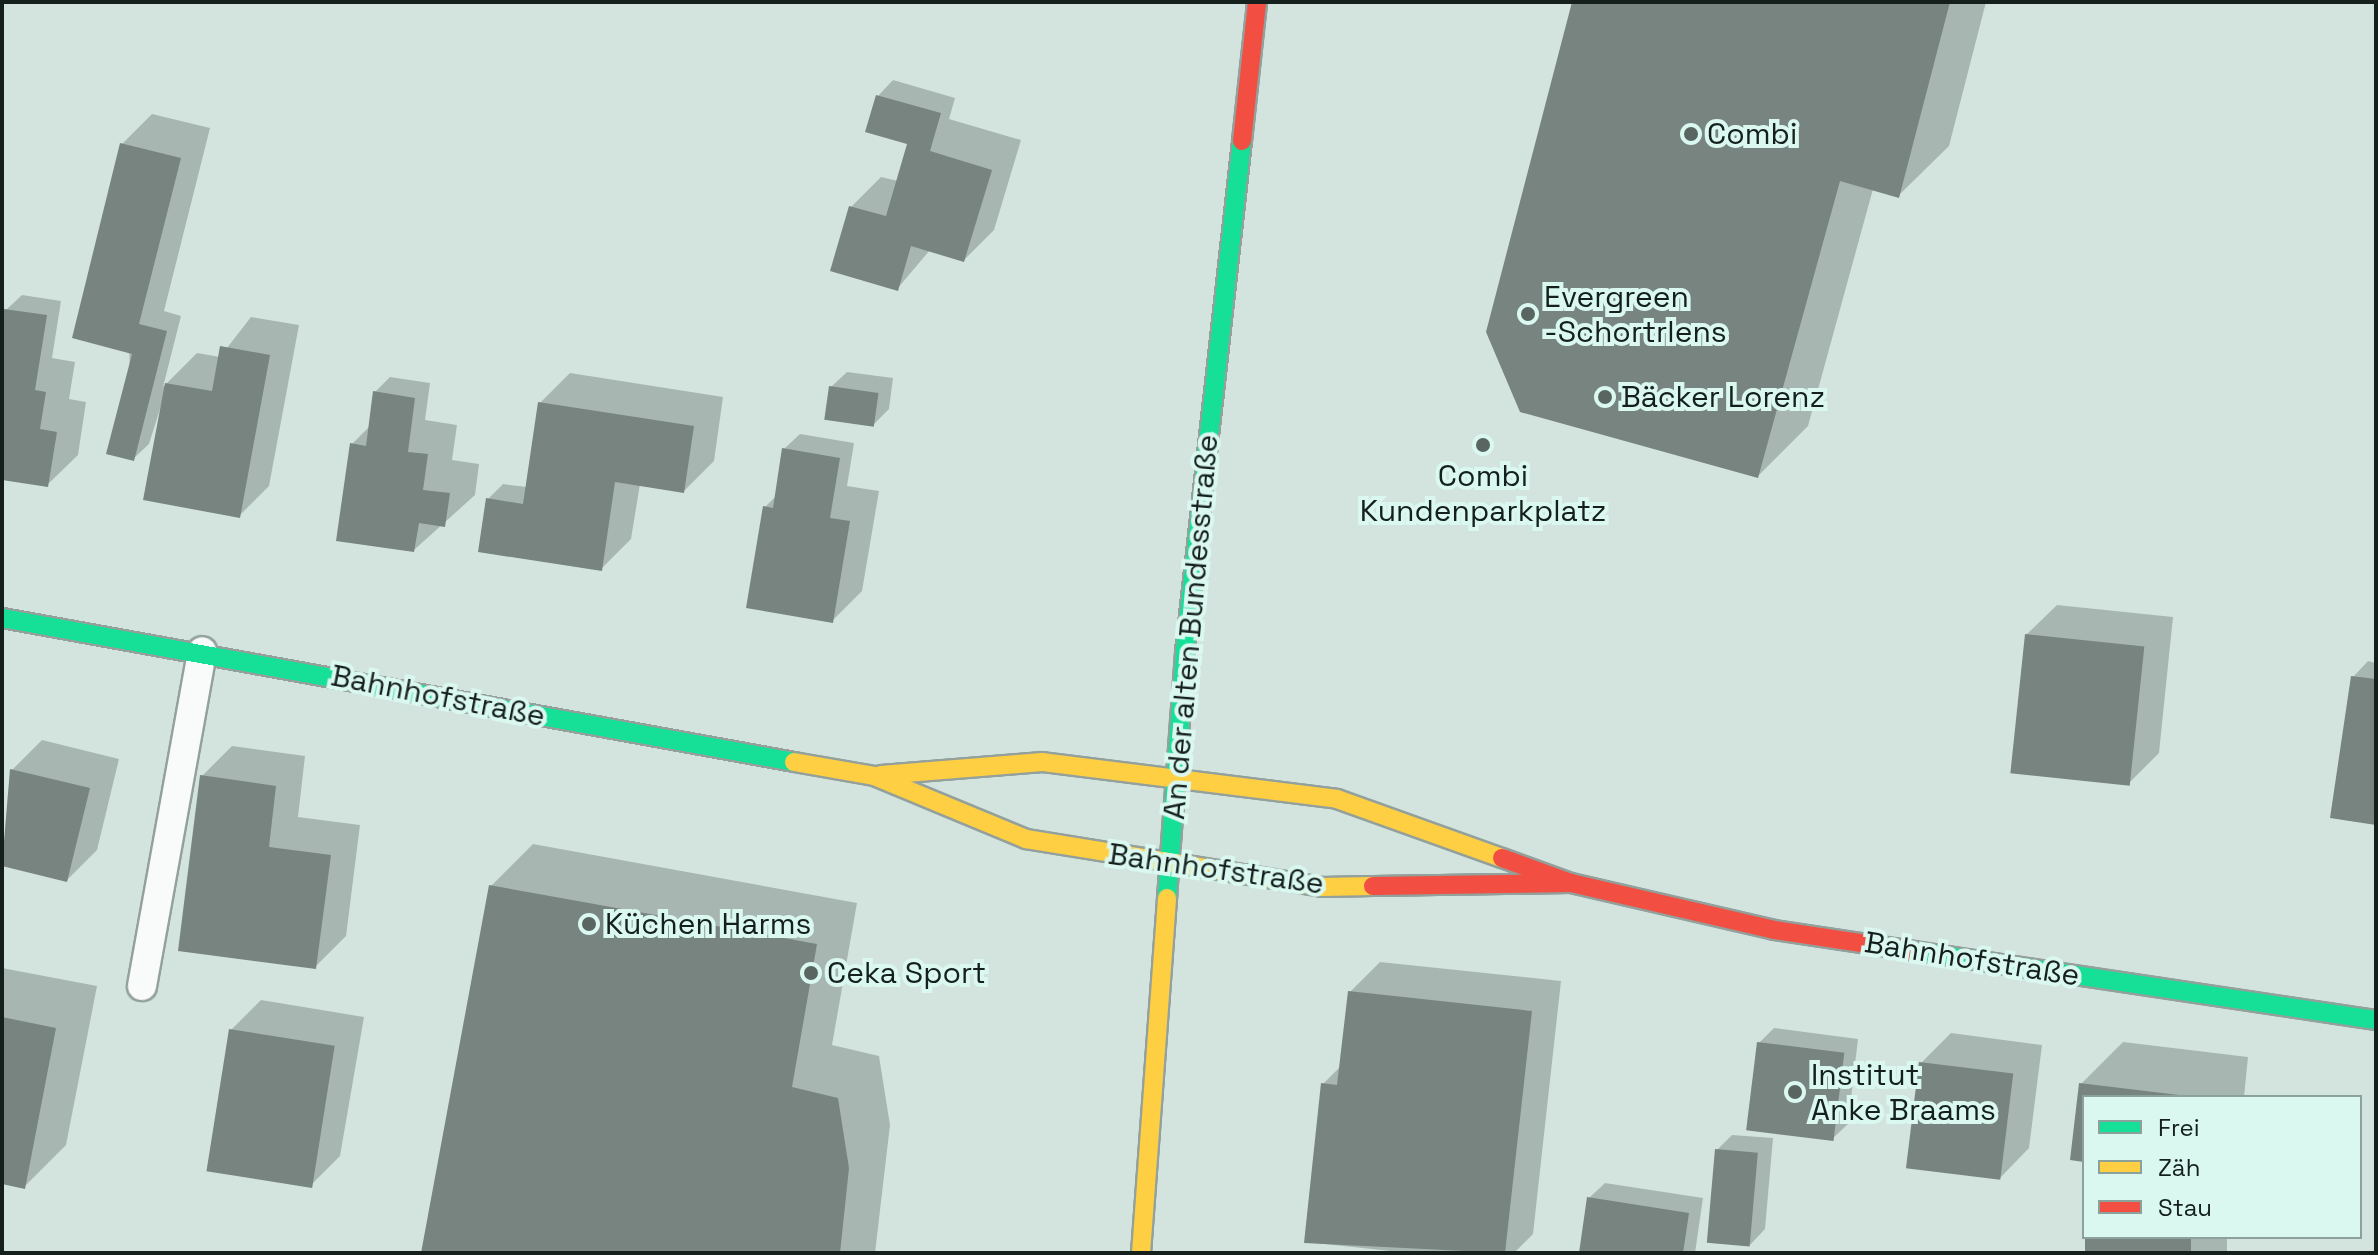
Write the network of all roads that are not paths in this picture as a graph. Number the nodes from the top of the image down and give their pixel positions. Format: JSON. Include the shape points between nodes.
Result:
{"nodes":[{"id":1,"x":1257,"y":2,"type":"edge"},
{"id":2,"x":2,"y":618,"type":"edge"},
{"id":3,"x":202,"y":651,"type":"junction"},
{"id":4,"x":874,"y":776,"type":"junction"},
{"id":5,"x":1176,"y":776,"type":"junction"},
{"id":6,"x":1171,"y":866,"type":"junction"},
{"id":7,"x":1571,"y":883,"type":"junction"},
{"id":8,"x":142,"y":986,"type":"dead end"},
{"id":9,"x":2376,"y":1020,"type":"edge"},
{"id":10,"x":1141,"y":1253,"type":"edge"}],
"edges":[{"from":1,"to":5,"type":"street","name":"An der alten Bundesstraße"},
{"from":2,"to":3,"type":"street","name":"Bahnhofstraße"},
{"from":3,"to":4,"type":"street","name":"Bahnhofstraße"},
{"from":3,"to":8,"type":"lane"},
{"from":4,"to":5,"type":"street","name":"Bahnhofstraße","via":[[1042,762]]},
{"from":4,"to":6,"type":"street","name":"Bahnhofstraße","via":[[1026,839]]},
{"from":5,"to":6,"type":"street","name":"An der alten Bundesstraße"},
{"from":5,"to":7,"type":"street","name":"Bahnhofstraße","via":[[1337,799]]},
{"from":6,"to":7,"type":"street","name":"Bahnhofstraße","via":[[1322,887]]},
{"from":6,"to":10,"type":"street","name":"An der alten Bundesstraße"},
{"from":7,"to":9,"type":"street","name":"Bahnhofstraße","via":[[1774,930]]}]}
